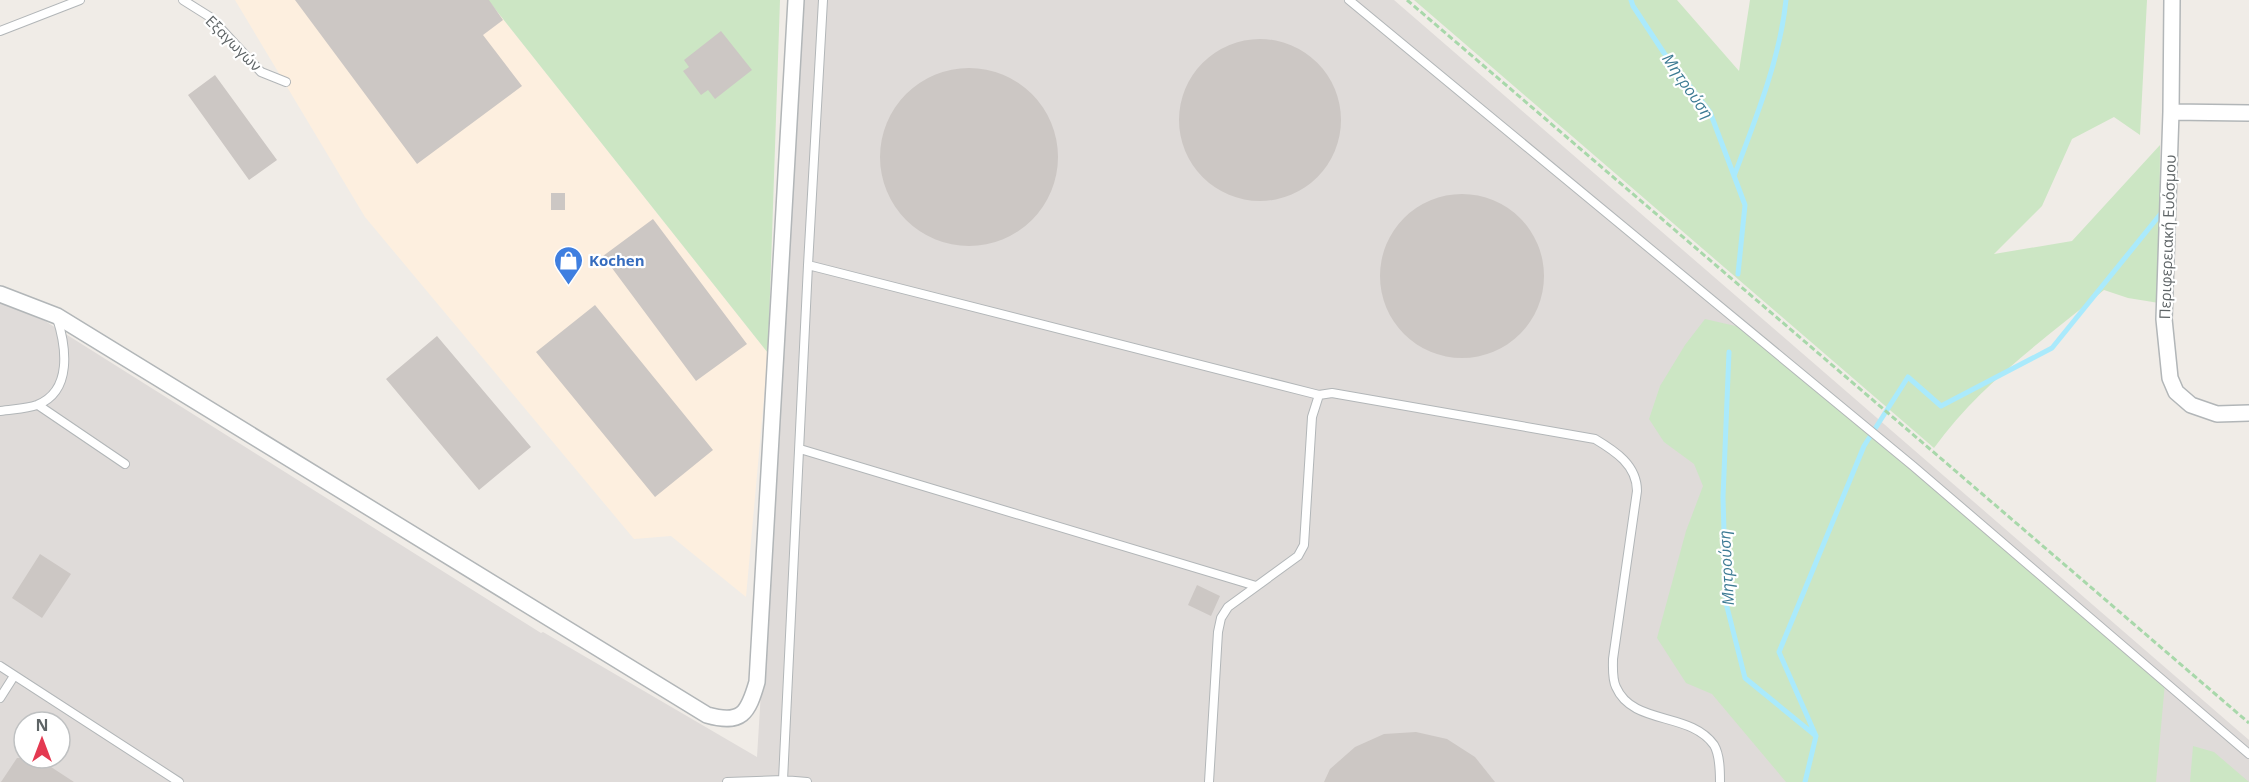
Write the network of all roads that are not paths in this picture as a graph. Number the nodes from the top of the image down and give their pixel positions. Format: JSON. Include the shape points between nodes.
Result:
{"nodes":[{"id":1,"x":80,"y":0,"type":"edge"},
{"id":2,"x":183,"y":0,"type":"edge"},
{"id":3,"x":796,"y":0,"type":"edge"},
{"id":4,"x":823,"y":0,"type":"edge"},
{"id":5,"x":1349,"y":0,"type":"edge"},
{"id":6,"x":2172,"y":0,"type":"edge"},
{"id":7,"x":0,"y":31,"type":"edge"},
{"id":8,"x":286,"y":82,"type":"dead end"},
{"id":9,"x":2171,"y":112,"type":"junction"},
{"id":10,"x":2249,"y":113,"type":"edge"},
{"id":11,"x":808,"y":265,"type":"junction"},
{"id":12,"x":0,"y":294,"type":"edge"},
{"id":13,"x":57,"y":316,"type":"junction"},
{"id":14,"x":1319,"y":395,"type":"junction"},
{"id":15,"x":38,"y":405,"type":"junction"},
{"id":16,"x":0,"y":411,"type":"edge"},
{"id":17,"x":2249,"y":413,"type":"edge"},
{"id":18,"x":800,"y":449,"type":"junction"},
{"id":19,"x":125,"y":464,"type":"dead end"},
{"id":20,"x":1256,"y":586,"type":"junction"},
{"id":21,"x":0,"y":666,"type":"edge"},
{"id":22,"x":14,"y":676,"type":"junction"},
{"id":23,"x":0,"y":698,"type":"edge"},
{"id":24,"x":2249,"y":754,"type":"edge"},
{"id":25,"x":783,"y":780,"type":"junction"},
{"id":26,"x":179,"y":782,"type":"edge"},
{"id":27,"x":727,"y":782,"type":"edge"},
{"id":28,"x":807,"y":782,"type":"edge"},
{"id":29,"x":1209,"y":782,"type":"edge"},
{"id":30,"x":1720,"y":782,"type":"edge"}],
"edges":[{"from":1,"to":7,"type":"lane"},
{"from":2,"to":8,"type":"lane","name":"Εξαγωγών","via":[[210,17],[261,72]]},
{"from":3,"to":13,"type":"street","via":[[757,681],[751,705],[741,716],[722,719],[707,715]]},
{"from":4,"to":11,"type":"lane"},
{"from":5,"to":24,"type":"lane","via":[[1913,466]]},
{"from":6,"to":9,"type":"street","name":"Περιφερειακή Ευόσμου"},
{"from":9,"to":10,"type":"street"},
{"from":9,"to":17,"type":"street","name":"Περιφερειακή Ευόσμου","via":[[2164,319],[2170,378],[2176,392],[2191,405],[2217,414]]},
{"from":11,"to":14,"type":"lane"},
{"from":11,"to":18,"type":"lane"},
{"from":12,"to":13,"type":"street"},
{"from":13,"to":15,"type":"lane","via":[[66,354],[63,377],[54,393]]},
{"from":14,"to":20,"type":"lane","via":[[1312,417],[1304,545],[1298,556]]},
{"from":14,"to":30,"type":"lane","via":[[1332,393],[1595,438],[1617,453],[1632,470],[1637,491],[1613,659],[1615,685],[1626,702],[1644,713],[1700,732],[1714,746]]},
{"from":15,"to":16,"type":"lane"},
{"from":15,"to":19,"type":"lane"},
{"from":18,"to":20,"type":"lane"},
{"from":18,"to":25,"type":"lane"},
{"from":20,"to":29,"type":"lane","via":[[1228,607],[1221,618]]},
{"from":21,"to":22,"type":"lane"},
{"from":22,"to":23,"type":"lane"},
{"from":22,"to":26,"type":"lane"},
{"from":25,"to":27,"type":"lane"},
{"from":25,"to":28,"type":"lane"}]}
